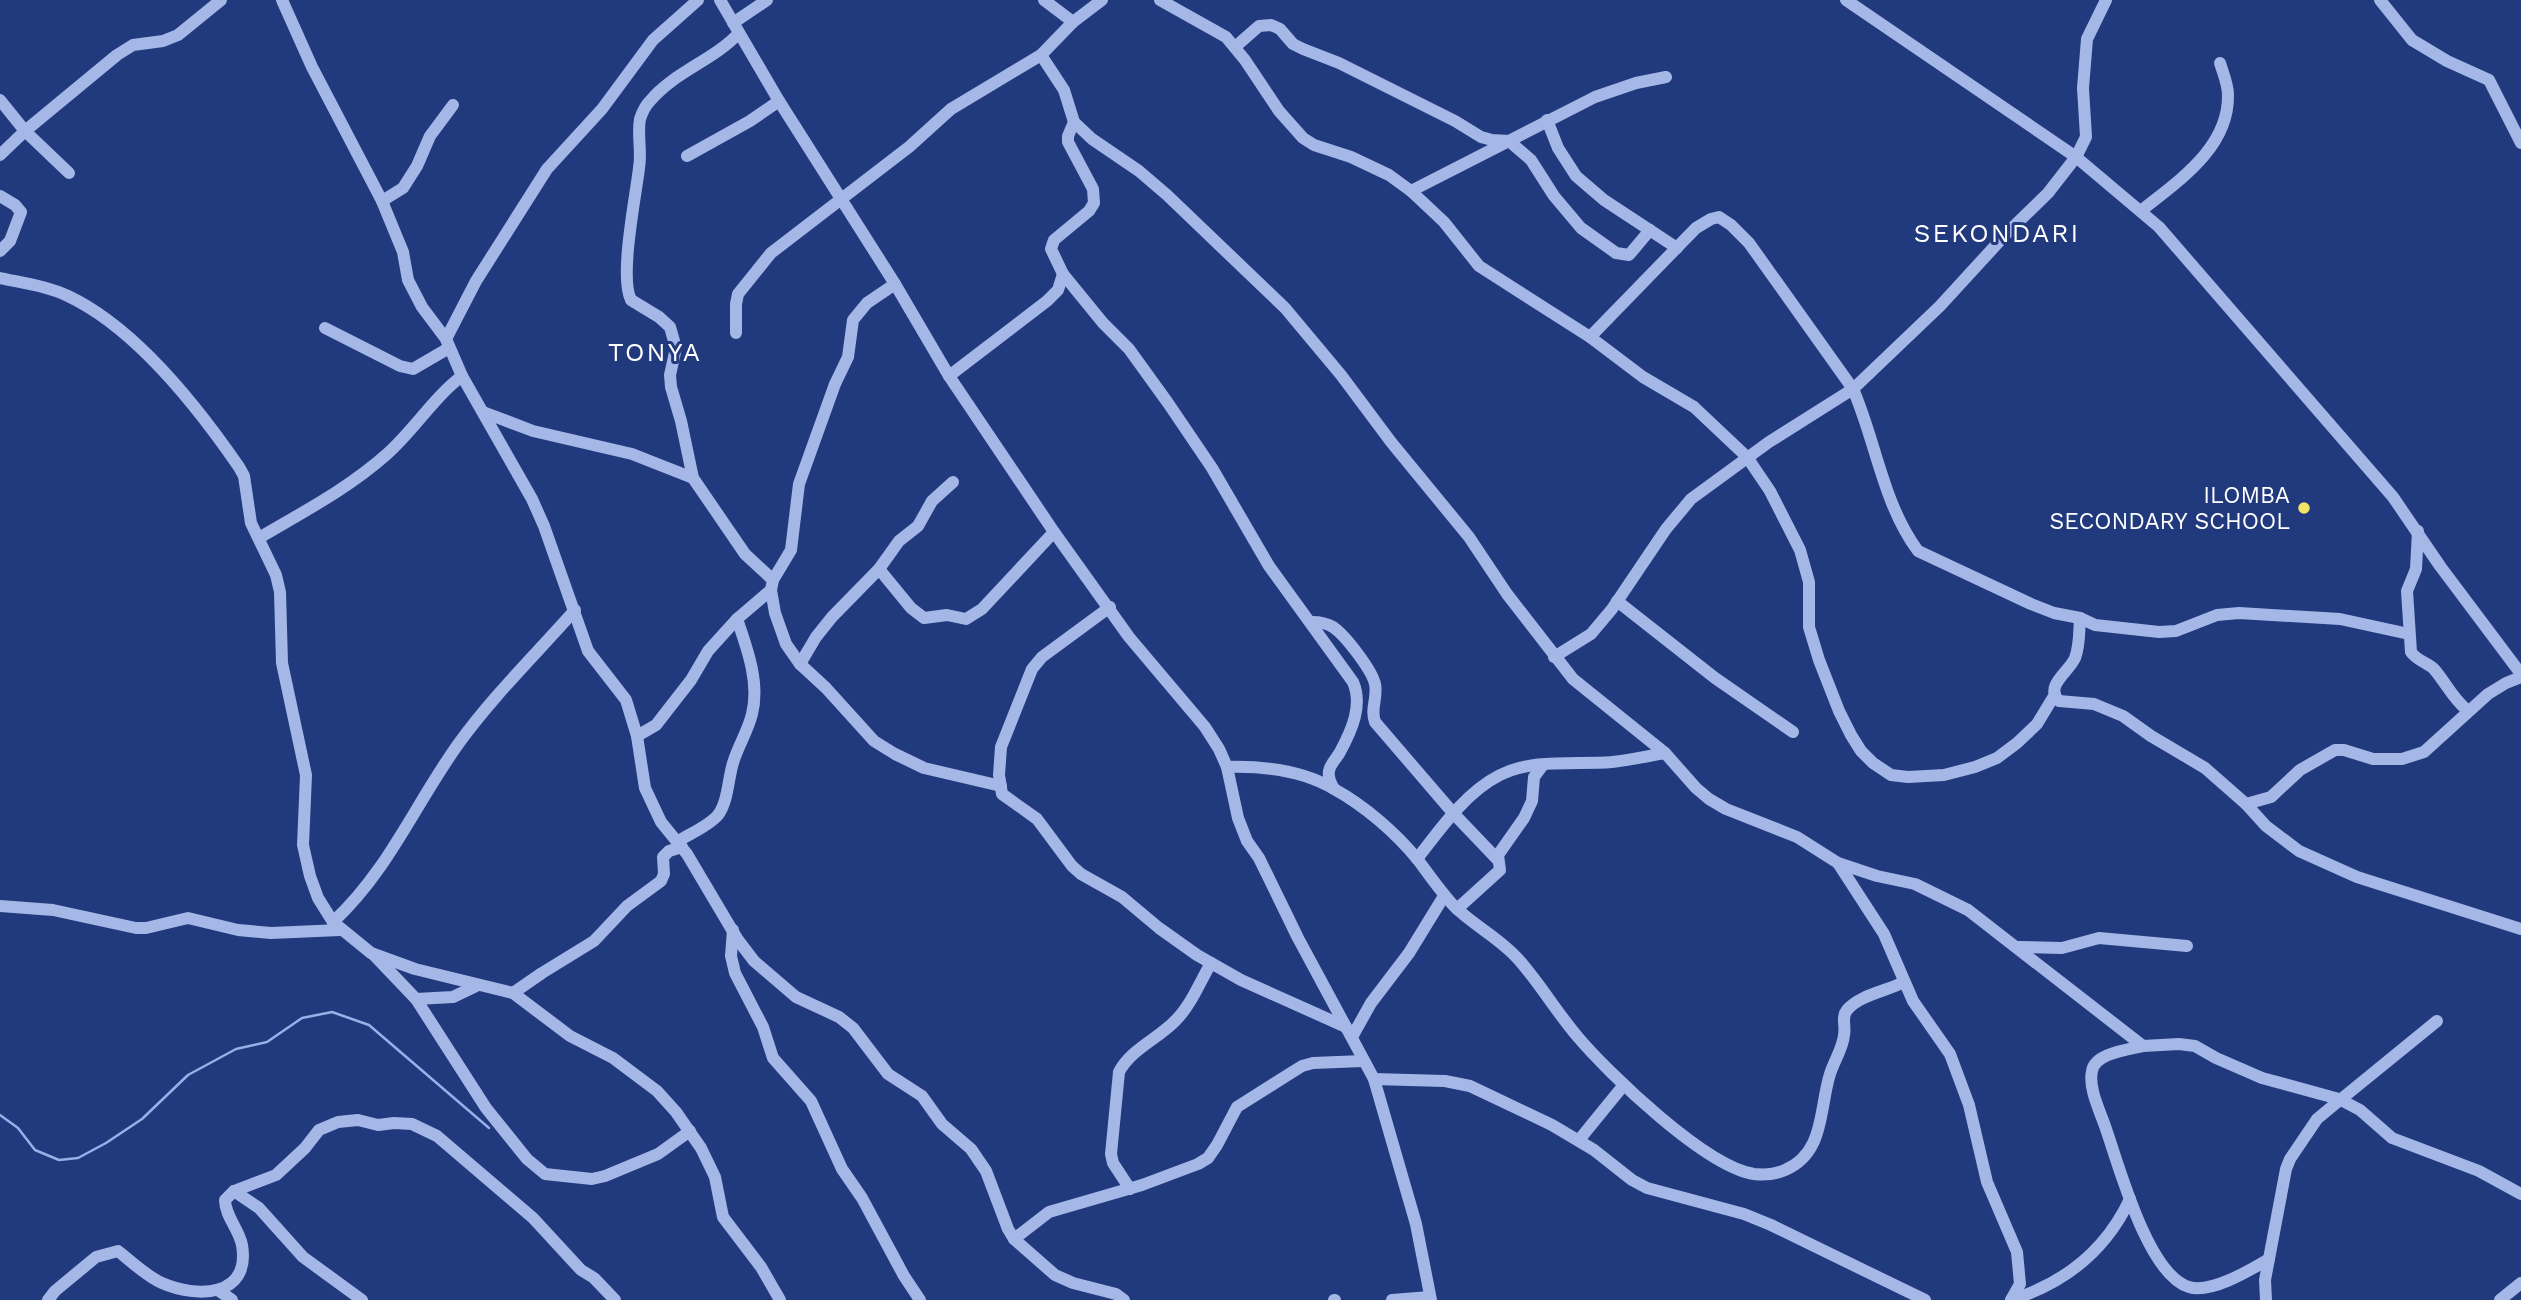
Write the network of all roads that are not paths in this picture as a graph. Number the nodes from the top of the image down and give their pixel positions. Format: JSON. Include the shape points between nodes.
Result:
{"nodes":[{"id":1,"x":220,"y":0,"type":"edge"},
{"id":2,"x":282,"y":0,"type":"edge"},
{"id":3,"x":698,"y":0,"type":"edge"},
{"id":4,"x":720,"y":0,"type":"edge"},
{"id":5,"x":767,"y":0,"type":"edge"},
{"id":6,"x":1044,"y":0,"type":"edge"},
{"id":7,"x":1102,"y":0,"type":"edge"},
{"id":8,"x":1160,"y":0,"type":"edge"},
{"id":9,"x":1846,"y":0,"type":"edge"},
{"id":10,"x":2106,"y":0,"type":"edge"},
{"id":11,"x":2380,"y":0,"type":"edge"},
{"id":12,"x":1073,"y":22,"type":"junction"},
{"id":13,"x":736,"y":28,"type":"junction"},
{"id":14,"x":1236,"y":47,"type":"junction"},
{"id":15,"x":1041,"y":54,"type":"junction"},
{"id":16,"x":2220,"y":62,"type":"dead end"},
{"id":17,"x":1666,"y":77,"type":"dead end"},
{"id":18,"x":0,"y":100,"type":"edge"},
{"id":19,"x":779,"y":101,"type":"junction"},
{"id":20,"x":453,"y":105,"type":"dead end"},
{"id":21,"x":1547,"y":120,"type":"junction"},
{"id":22,"x":1074,"y":122,"type":"junction"},
{"id":23,"x":25,"y":131,"type":"junction"},
{"id":24,"x":1509,"y":141,"type":"junction"},
{"id":25,"x":2521,"y":143,"type":"edge"},
{"id":26,"x":0,"y":155,"type":"edge"},
{"id":27,"x":687,"y":156,"type":"dead end"},
{"id":28,"x":2076,"y":157,"type":"junction"},
{"id":29,"x":69,"y":173,"type":"dead end"},
{"id":30,"x":1411,"y":191,"type":"junction"},
{"id":31,"x":0,"y":197,"type":"edge"},
{"id":32,"x":842,"y":199,"type":"junction"},
{"id":33,"x":382,"y":201,"type":"junction"},
{"id":34,"x":2141,"y":210,"type":"junction"},
{"id":35,"x":1650,"y":230,"type":"junction"},
{"id":36,"x":1677,"y":248,"type":"junction"},
{"id":37,"x":0,"y":251,"type":"edge"},
{"id":38,"x":1062,"y":274,"type":"junction"},
{"id":39,"x":0,"y":278,"type":"edge"},
{"id":40,"x":895,"y":284,"type":"junction"},
{"id":41,"x":325,"y":328,"type":"dead end"},
{"id":42,"x":736,"y":333,"type":"dead end"},
{"id":43,"x":1590,"y":337,"type":"junction"},
{"id":44,"x":448,"y":344,"type":"junction"},
{"id":45,"x":462,"y":376,"type":"junction"},
{"id":46,"x":949,"y":376,"type":"junction"},
{"id":47,"x":1853,"y":389,"type":"junction"},
{"id":48,"x":483,"y":412,"type":"junction"},
{"id":49,"x":1747,"y":457,"type":"junction"},
{"id":50,"x":693,"y":478,"type":"junction"},
{"id":51,"x":953,"y":482,"type":"dead end"},
{"id":52,"x":2418,"y":531,"type":"junction"},
{"id":53,"x":1054,"y":532,"type":"junction"},
{"id":54,"x":259,"y":538,"type":"junction"},
{"id":55,"x":879,"y":569,"type":"junction"},
{"id":56,"x":772,"y":585,"type":"junction"},
{"id":57,"x":1617,"y":601,"type":"junction"},
{"id":58,"x":1110,"y":607,"type":"junction"},
{"id":59,"x":575,"y":610,"type":"junction"},
{"id":60,"x":2080,"y":618,"type":"junction"},
{"id":61,"x":737,"y":619,"type":"junction"},
{"id":62,"x":1312,"y":622,"type":"junction"},
{"id":63,"x":2409,"y":635,"type":"junction"},
{"id":64,"x":1554,"y":657,"type":"junction"},
{"id":65,"x":800,"y":664,"type":"junction"},
{"id":66,"x":2521,"y":676,"type":"edge"},
{"id":67,"x":2054,"y":696,"type":"junction"},
{"id":68,"x":2467,"y":710,"type":"junction"},
{"id":69,"x":1793,"y":732,"type":"dead end"},
{"id":70,"x":637,"y":736,"type":"junction"},
{"id":71,"x":1665,"y":753,"type":"junction"},
{"id":72,"x":1543,"y":765,"type":"junction"},
{"id":73,"x":1227,"y":767,"type":"junction"},
{"id":74,"x":1001,"y":786,"type":"junction"},
{"id":75,"x":1333,"y":788,"type":"junction"},
{"id":76,"x":2246,"y":804,"type":"junction"},
{"id":77,"x":1454,"y":814,"type":"junction"},
{"id":78,"x":680,"y":844,"type":"junction"},
{"id":79,"x":1417,"y":859,"type":"junction"},
{"id":80,"x":1497,"y":859,"type":"junction"},
{"id":81,"x":1838,"y":863,"type":"junction"},
{"id":82,"x":1444,"y":896,"type":"junction"},
{"id":83,"x":0,"y":906,"type":"edge"},
{"id":84,"x":1457,"y":909,"type":"junction"},
{"id":85,"x":337,"y":926,"type":"junction"},
{"id":86,"x":2521,"y":929,"type":"edge"},
{"id":87,"x":733,"y":930,"type":"junction"},
{"id":88,"x":2187,"y":946,"type":"dead end"},
{"id":89,"x":2018,"y":947,"type":"junction"},
{"id":90,"x":371,"y":953,"type":"junction"},
{"id":91,"x":1211,"y":963,"type":"junction"},
{"id":92,"x":1903,"y":982,"type":"junction"},
{"id":93,"x":476,"y":986,"type":"junction"},
{"id":94,"x":513,"y":993,"type":"junction"},
{"id":95,"x":416,"y":999,"type":"junction"},
{"id":96,"x":2437,"y":1021,"type":"dead end"},
{"id":97,"x":1349,"y":1033,"type":"junction"},
{"id":98,"x":2143,"y":1046,"type":"junction"},
{"id":99,"x":1363,"y":1061,"type":"junction"},
{"id":100,"x":1374,"y":1079,"type":"junction"},
{"id":101,"x":1623,"y":1086,"type":"junction"},
{"id":102,"x":2339,"y":1099,"type":"junction"},
{"id":103,"x":690,"y":1131,"type":"junction"},
{"id":104,"x":1579,"y":1140,"type":"junction"},
{"id":105,"x":1130,"y":1189,"type":"junction"},
{"id":106,"x":234,"y":1191,"type":"junction"},
{"id":107,"x":2521,"y":1194,"type":"edge"},
{"id":108,"x":2130,"y":1199,"type":"junction"},
{"id":109,"x":1014,"y":1239,"type":"junction"},
{"id":110,"x":2269,"y":1259,"type":"junction"},
{"id":111,"x":2521,"y":1283,"type":"edge"},
{"id":112,"x":218,"y":1290,"type":"junction"},
{"id":113,"x":1431,"y":1298,"type":"edge"},
{"id":114,"x":48,"y":1300,"type":"edge"},
{"id":115,"x":232,"y":1300,"type":"edge"},
{"id":116,"x":362,"y":1300,"type":"edge"},
{"id":117,"x":615,"y":1300,"type":"edge"},
{"id":118,"x":780,"y":1300,"type":"edge"},
{"id":119,"x":920,"y":1300,"type":"edge"},
{"id":120,"x":1124,"y":1300,"type":"edge"},
{"id":121,"x":1392,"y":1300,"type":"edge"},
{"id":122,"x":1925,"y":1300,"type":"edge"},
{"id":123,"x":2011,"y":1300,"type":"edge"},
{"id":124,"x":2266,"y":1300,"type":"edge"},
{"id":125,"x":2500,"y":1300,"type":"edge"}],
"edges":[{"from":1,"to":23,"type":"street","via":[[178,35],[133,45],[117,54]]},
{"from":2,"to":33,"type":"street"},
{"from":3,"to":44,"type":"street","via":[[653,40],[602,108],[547,169],[476,281],[451,327]]},
{"from":4,"to":13,"type":"street"},
{"from":5,"to":13,"type":"street"},
{"from":6,"to":12,"type":"street"},
{"from":7,"to":12,"type":"street"},
{"from":8,"to":14,"type":"street"},
{"from":9,"to":28,"type":"street"},
{"from":10,"to":28,"type":"street","via":[[2087,39],[2086,137]]},
{"from":11,"to":25,"type":"street","via":[[2412,40],[2489,80]]},
{"from":12,"to":15,"type":"street"},
{"from":13,"to":19,"type":"street"},
{"from":13,"to":50,"type":"street","via":[[729,44],[651,100],[640,119],[628,295],[670,327],[676,348],[671,387]]},
{"from":14,"to":24,"type":"street","via":[[1259,26],[1271,25],[1303,50],[1339,63],[1474,134]]},
{"from":14,"to":30,"type":"street","via":[[1303,138],[1371,164]]},
{"from":15,"to":22,"type":"street","via":[[1064,90]]},
{"from":15,"to":32,"type":"street","via":[[951,108]]},
{"from":16,"to":34,"type":"street","via":[[2228,92],[2227,110],[2211,148],[2185,176]]},
{"from":17,"to":21,"type":"street","via":[[1595,97]]},
{"from":18,"to":23,"type":"street"},
{"from":19,"to":27,"type":"street"},
{"from":19,"to":32,"type":"street"},
{"from":20,"to":33,"type":"street","via":[[430,136],[403,188]]},
{"from":21,"to":24,"type":"street"},
{"from":21,"to":35,"type":"street","via":[[1576,176]]},
{"from":22,"to":38,"type":"street","via":[[1068,142],[1093,189],[1094,203],[1054,240],[1051,249]]},
{"from":22,"to":64,"type":"street","via":[[1167,195],[1285,308],[1469,537]]},
{"from":23,"to":26,"type":"street"},
{"from":23,"to":29,"type":"street"},
{"from":24,"to":30,"type":"street"},
{"from":24,"to":35,"type":"street","via":[[1531,160],[1573,219],[1616,253],[1629,255]]},
{"from":28,"to":34,"type":"street"},
{"from":28,"to":47,"type":"street","via":[[2035,208]]},
{"from":30,"to":43,"type":"street","via":[[1479,266]]},
{"from":31,"to":37,"type":"street","via":[[21,212],[10,241]]},
{"from":32,"to":40,"type":"street"},
{"from":32,"to":42,"type":"street","via":[[780,244],[751,276],[738,294]]},
{"from":33,"to":44,"type":"street","via":[[403,252],[408,280]]},
{"from":34,"to":52,"type":"street","via":[[2203,275]]},
{"from":35,"to":36,"type":"street"},
{"from":36,"to":43,"type":"street"},
{"from":36,"to":47,"type":"street","via":[[1711,219],[1719,217],[1731,225],[1749,243]]},
{"from":38,"to":46,"type":"street","via":[[1058,290],[1047,301]]},
{"from":38,"to":62,"type":"street","via":[[1129,349],[1168,403],[1269,566]]},
{"from":39,"to":54,"type":"street","via":[[68,295],[111,323],[151,359],[212,428],[239,467],[251,523]]},
{"from":40,"to":46,"type":"street"},
{"from":40,"to":56,"type":"street","via":[[867,303],[853,320],[848,357],[799,484],[791,550]]},
{"from":41,"to":44,"type":"street","via":[[413,369]]},
{"from":43,"to":49,"type":"street","via":[[1643,377],[1694,407]]},
{"from":44,"to":45,"type":"street"},
{"from":45,"to":48,"type":"street"},
{"from":45,"to":54,"type":"street","via":[[362,474]]},
{"from":46,"to":53,"type":"street"},
{"from":47,"to":49,"type":"street"},
{"from":47,"to":60,"type":"street","via":[[1895,510],[1918,551],[2032,604]]},
{"from":48,"to":50,"type":"street","via":[[533,431],[632,454]]},
{"from":48,"to":59,"type":"street","via":[[532,499]]},
{"from":49,"to":57,"type":"street","via":[[1691,499]]},
{"from":49,"to":67,"type":"street","via":[[1800,550],[1810,582],[1810,627],[1819,660],[1851,735],[1873,763],[1891,775],[1908,777],[1975,767],[2017,743],[2037,724]]},
{"from":50,"to":56,"type":"street"},
{"from":51,"to":55,"type":"street","via":[[932,501],[918,526],[899,541]]},
{"from":52,"to":63,"type":"street","via":[[2416,569],[2407,591]]},
{"from":52,"to":66,"type":"street"},
{"from":53,"to":55,"type":"street","via":[[982,609],[966,620],[947,615],[924,618]]},
{"from":53,"to":58,"type":"street"},
{"from":54,"to":85,"type":"street","via":[[280,593],[282,663],[306,775],[303,845],[318,898]]},
{"from":55,"to":65,"type":"street","via":[[832,617]]},
{"from":56,"to":61,"type":"street"},
{"from":56,"to":65,"type":"street","via":[[779,627]]},
{"from":57,"to":64,"type":"street","via":[[1591,634]]},
{"from":57,"to":69,"type":"street"},
{"from":58,"to":73,"type":"street","via":[[1129,637],[1205,727]]},
{"from":58,"to":74,"type":"street","via":[[1032,669],[1002,741]]},
{"from":59,"to":70,"type":"street","via":[[589,651],[626,700]]},
{"from":59,"to":85,"type":"street","via":[[482,713]]},
{"from":60,"to":63,"type":"street","via":[[2095,625],[2159,632],[2188,628],[2227,614],[2300,616]]},
{"from":60,"to":67,"type":"street","via":[[2075,657],[2056,682]]},
{"from":61,"to":70,"type":"street","via":[[708,651],[656,725]]},
{"from":61,"to":78,"type":"street","via":[[751,668],[753,712],[718,815]]},
{"from":62,"to":75,"type":"street","via":[[1358,695],[1351,727],[1328,773]]},
{"from":62,"to":77,"type":"street","via":[[1334,627],[1354,650],[1375,684],[1375,722]]},
{"from":63,"to":68,"type":"street","via":[[2413,656],[2433,668]]},
{"from":64,"to":71,"type":"street","via":[[1573,679]]},
{"from":65,"to":74,"type":"street","via":[[874,741],[895,754],[924,768]]},
{"from":66,"to":68,"type":"street"},
{"from":67,"to":76,"type":"street","via":[[2123,716],[2205,768]]},
{"from":68,"to":76,"type":"street","via":[[2424,752],[2373,759],[2335,750],[2300,770],[2271,797]]},
{"from":70,"to":78,"type":"street","via":[[645,788],[661,822]]},
{"from":71,"to":72,"type":"street","via":[[1611,762]]},
{"from":71,"to":81,"type":"street","via":[[1709,799],[1797,837]]},
{"from":72,"to":77,"type":"street","via":[[1498,776]]},
{"from":72,"to":80,"type":"street","via":[[1534,777],[1528,810]]},
{"from":73,"to":75,"type":"street","via":[[1288,772]]},
{"from":73,"to":97,"type":"street","via":[[1247,841]]},
{"from":74,"to":91,"type":"street","via":[[1008,800],[1043,825],[1081,874],[1122,897]]},
{"from":75,"to":79,"type":"street","via":[[1361,806]]},
{"from":76,"to":86,"type":"street","via":[[2278,836],[2325,863]]},
{"from":77,"to":79,"type":"street"},
{"from":77,"to":80,"type":"street"},
{"from":78,"to":87,"type":"street"},
{"from":78,"to":94,"type":"street","via":[[663,857],[661,881],[627,906],[594,941]]},
{"from":79,"to":82,"type":"street"},
{"from":80,"to":84,"type":"street","via":[[1500,870]]},
{"from":81,"to":89,"type":"street","via":[[1938,894]]},
{"from":81,"to":92,"type":"street","via":[[1884,934]]},
{"from":82,"to":84,"type":"street"},
{"from":82,"to":97,"type":"street","via":[[1409,953]]},
{"from":83,"to":85,"type":"street","via":[[53,910],[136,928],[188,918],[271,933]]},
{"from":84,"to":101,"type":"street","via":[[1518,959],[1576,1035]]},
{"from":85,"to":90,"type":"street"},
{"from":87,"to":109,"type":"street","via":[[754,961],[784,988],[853,1028],[883,1068],[922,1096],[942,1124],[971,1149],[986,1171]]},
{"from":87,"to":119,"type":"street","via":[[735,973],[763,1027],[773,1058],[811,1101],[842,1169]]},
{"from":88,"to":89,"type":"street","via":[[2099,938],[2062,948]]},
{"from":89,"to":98,"type":"street"},
{"from":90,"to":93,"type":"street"},
{"from":90,"to":95,"type":"street"},
{"from":91,"to":97,"type":"street","via":[[1345,1025]]},
{"from":91,"to":105,"type":"street","via":[[1177,1020],[1124,1061],[1119,1072],[1111,1154]]},
{"from":92,"to":101,"type":"street","via":[[1859,1000],[1844,1014],[1845,1034],[1829,1076],[1819,1131],[1801,1159],[1786,1170],[1754,1174],[1720,1160]]},
{"from":92,"to":123,"type":"street","via":[[1950,1054],[1969,1105],[1987,1182],[2017,1252],[2020,1284]]},
{"from":93,"to":94,"type":"street"},
{"from":93,"to":95,"type":"street","via":[[453,997]]},
{"from":94,"to":103,"type":"street","via":[[570,1035],[633,1072],[657,1091]]},
{"from":95,"to":103,"type":"street","via":[[486,1108],[545,1174],[606,1176],[658,1154]]},
{"from":96,"to":102,"type":"street"},
{"from":97,"to":99,"type":"street"},
{"from":98,"to":102,"type":"street","via":[[2195,1046],[2262,1078]]},
{"from":98,"to":108,"type":"street","via":[[2110,1055],[2092,1071]]},
{"from":99,"to":100,"type":"street"},
{"from":99,"to":105,"type":"street","via":[[1302,1066],[1237,1107],[1208,1158]]},
{"from":100,"to":104,"type":"street","via":[[1470,1086]]},
{"from":100,"to":113,"type":"street","via":[[1416,1224]]},
{"from":101,"to":104,"type":"street"},
{"from":102,"to":107,"type":"street","via":[[2360,1110],[2392,1139],[2479,1171]]},
{"from":102,"to":110,"type":"street","via":[[2317,1119],[2290,1159]]},
{"from":103,"to":118,"type":"street","via":[[715,1177],[723,1217]]},
{"from":104,"to":122,"type":"street","via":[[1647,1188],[1762,1221]]},
{"from":105,"to":109,"type":"street","via":[[1049,1212]]},
{"from":106,"to":112,"type":"street","via":[[225,1207],[242,1245],[241,1264],[236,1278]]},
{"from":106,"to":116,"type":"street","via":[[260,1208],[303,1257]]},
{"from":106,"to":117,"type":"street","via":[[276,1175],[319,1130],[338,1122],[412,1124],[437,1136],[533,1218],[580,1270]]},
{"from":108,"to":110,"type":"street","via":[[2162,1264],[2190,1288],[2225,1281]]},
{"from":108,"to":123,"type":"street","via":[[2104,1242],[2081,1264],[2042,1288]]},
{"from":109,"to":120,"type":"street","via":[[1055,1275]]},
{"from":110,"to":124,"type":"street"},
{"from":111,"to":125,"type":"street"},
{"from":112,"to":114,"type":"street","via":[[189,1292],[160,1283],[118,1251],[96,1258]]},
{"from":112,"to":115,"type":"street"},
{"from":113,"to":121,"type":"street"}]}
